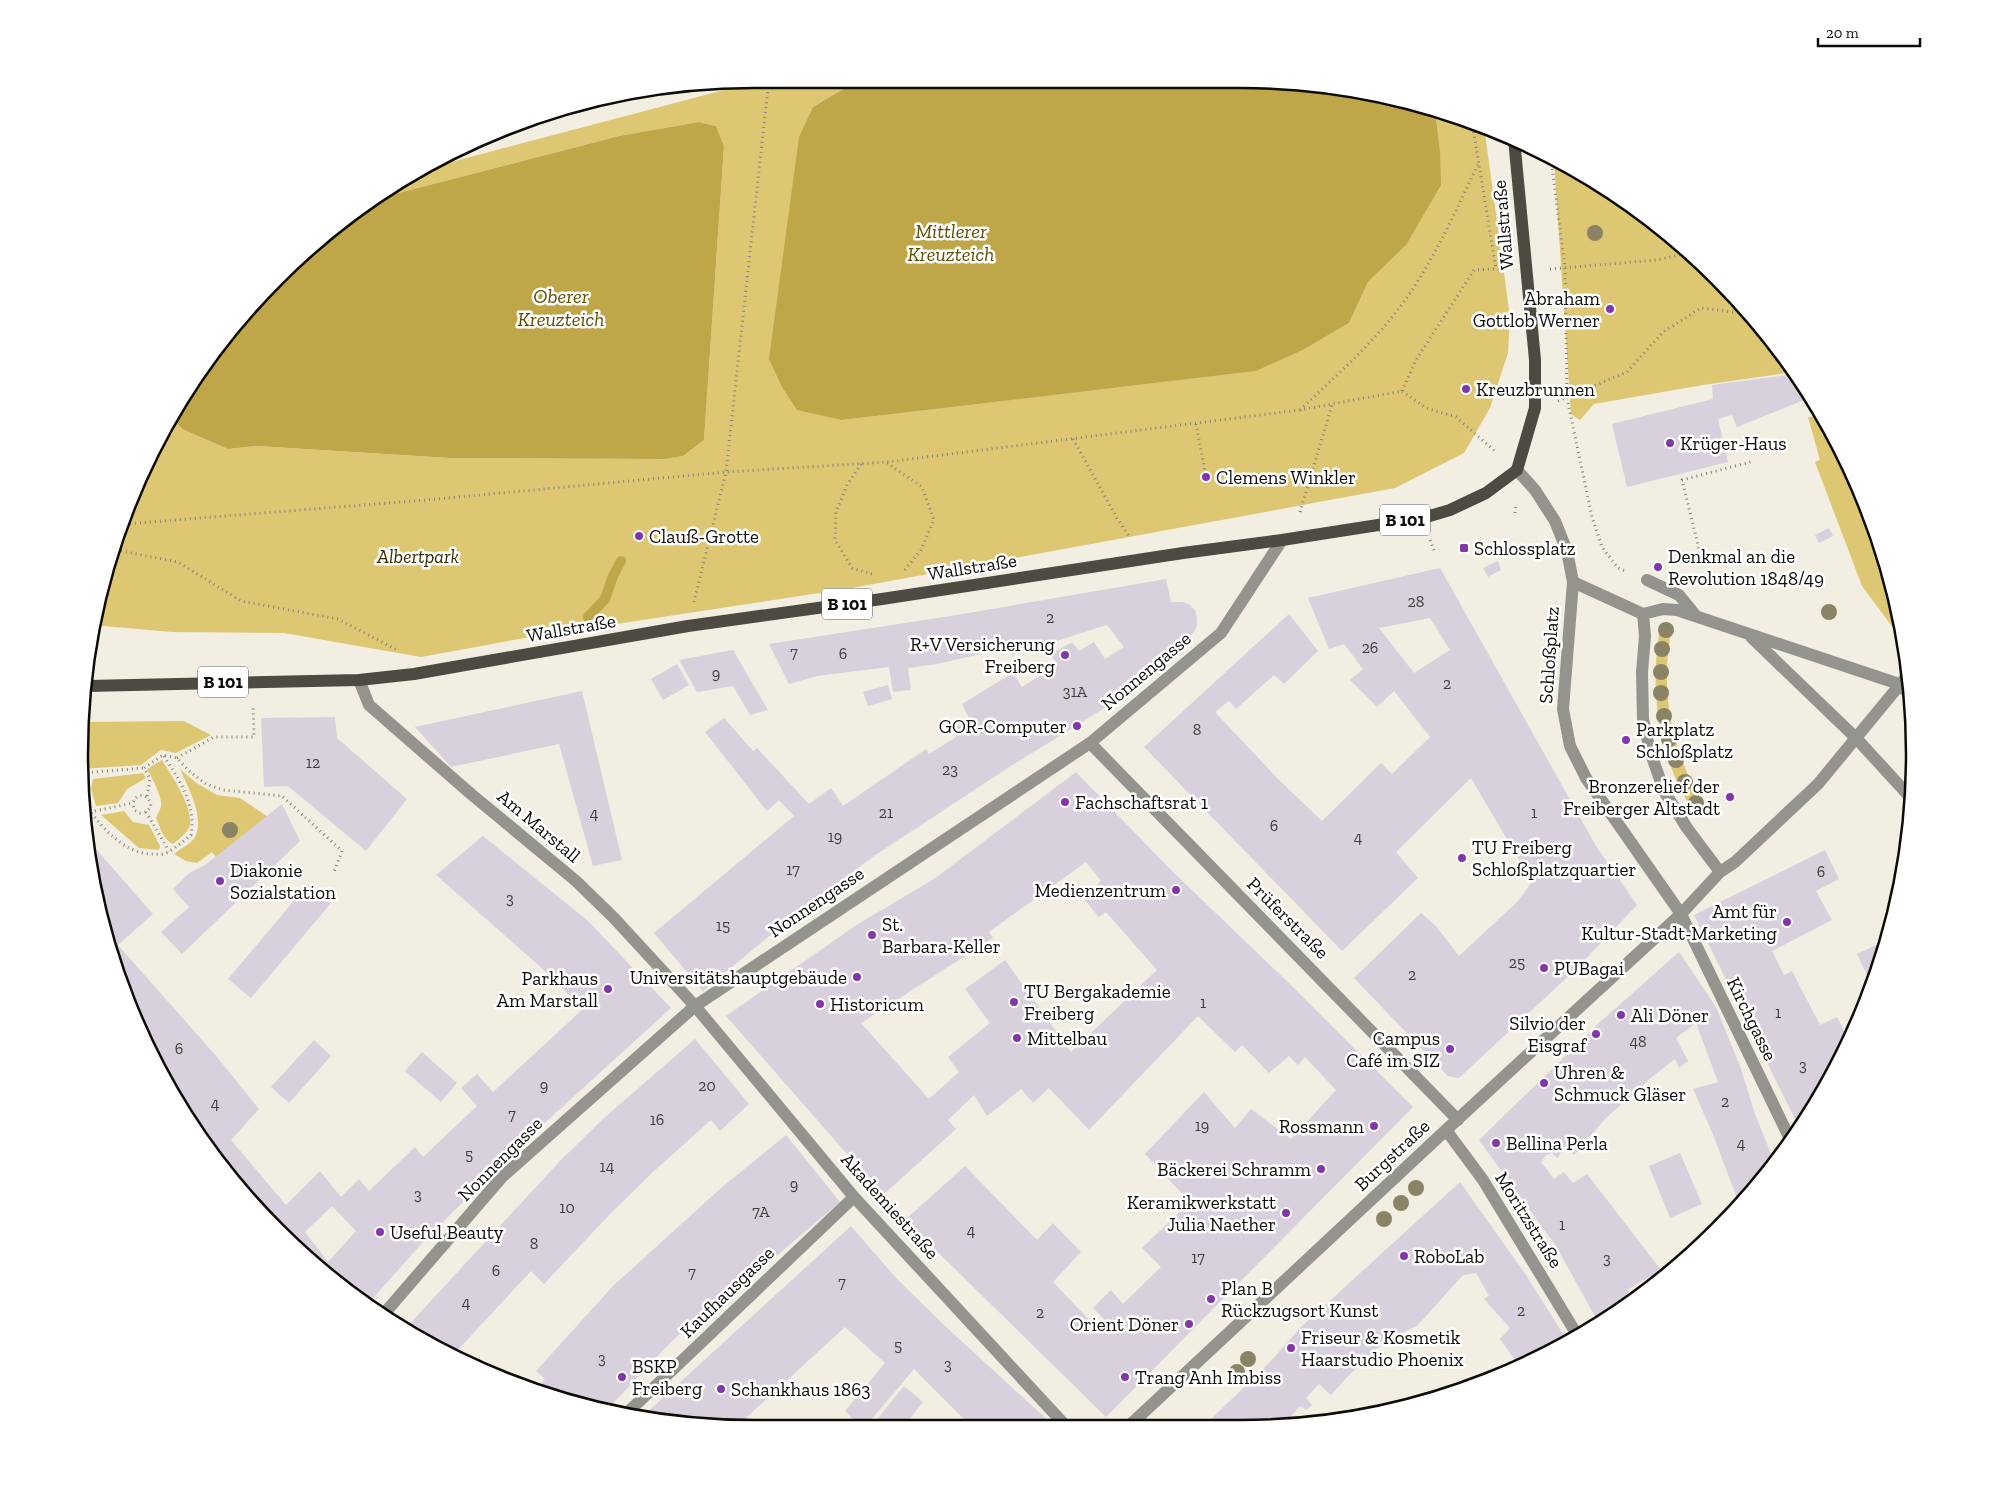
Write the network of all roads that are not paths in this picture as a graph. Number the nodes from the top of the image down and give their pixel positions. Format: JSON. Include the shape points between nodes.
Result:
{"nodes":[{"id":1,"x":1515,"y":147,"type":"edge"},
{"id":2,"x":1517,"y":470,"type":"junction"},
{"id":3,"x":1287,"y":539,"type":"junction"},
{"id":4,"x":1647,"y":580,"type":"road end"},
{"id":5,"x":1573,"y":582,"type":"junction"},
{"id":6,"x":1643,"y":614,"type":"junction"},
{"id":7,"x":1696,"y":616,"type":"junction"},
{"id":8,"x":1747,"y":633,"type":"junction"},
{"id":9,"x":1901,"y":679,"type":"edge"},
{"id":10,"x":359,"y":680,"type":"junction"},
{"id":11,"x":1901,"y":682,"type":"edge"},
{"id":12,"x":91,"y":686,"type":"edge"},
{"id":13,"x":1856,"y":738,"type":"junction"},
{"id":14,"x":1090,"y":743,"type":"junction"},
{"id":15,"x":1904,"y":791,"type":"edge"},
{"id":16,"x":1720,"y":872,"type":"junction"},
{"id":17,"x":1681,"y":914,"type":"junction"},
{"id":18,"x":694,"y":1006,"type":"junction"},
{"id":19,"x":1458,"y":1120,"type":"junction"},
{"id":20,"x":1446,"y":1130,"type":"junction"},
{"id":21,"x":1787,"y":1133,"type":"edge"},
{"id":22,"x":854,"y":1197,"type":"junction"},
{"id":23,"x":387,"y":1310,"type":"edge"},
{"id":24,"x":1574,"y":1330,"type":"edge"},
{"id":25,"x":631,"y":1409,"type":"edge"},
{"id":26,"x":1060,"y":1420,"type":"edge"},
{"id":27,"x":1135,"y":1420,"type":"edge"}],
"edges":[{"from":1,"to":2,"type":"main road","name":"Wallstraße","via":[[1535,360],[1535,408]]},
{"from":2,"to":3,"type":"main road","name":"Wallstraße","number":"B 101","via":[[1486,493],[1435,515]]},
{"from":2,"to":5,"type":"street","name":"Schloßplatz","via":[[1535,490],[1555,522],[1567,551]]},
{"from":3,"to":10,"type":"main road","name":"Wallstraße","number":"B 101","via":[[688,626],[414,674]]},
{"from":3,"to":14,"type":"street","name":"Nonnengasse","via":[[1221,633]]},
{"from":4,"to":7,"type":"street","via":[[1679,595]]},
{"from":5,"to":6,"type":"street"},
{"from":5,"to":17,"type":"street","name":"Schloßplatz","via":[[1563,710],[1570,746],[1586,778]]},
{"from":6,"to":7,"type":"street","via":[[1663,609]]},
{"from":6,"to":16,"type":"street","via":[[1643,719],[1650,751],[1664,791]]},
{"from":7,"to":8,"type":"street"},
{"from":8,"to":9,"type":"street"},
{"from":8,"to":13,"type":"street"},
{"from":10,"to":12,"type":"main road","name":"Wallstraße","number":"B 101"},
{"from":10,"to":18,"type":"street","name":"Am Marstall","via":[[370,705],[576,881]]},
{"from":11,"to":13,"type":"street"},
{"from":13,"to":15,"type":"street"},
{"from":13,"to":16,"type":"street","via":[[1818,784]]},
{"from":14,"to":18,"type":"street","name":"Nonnengasse"},
{"from":14,"to":19,"type":"street","name":"Prüferstraße"},
{"from":16,"to":17,"type":"street","name":"Burgstraße"},
{"from":17,"to":19,"type":"street","name":"Burgstraße"},
{"from":17,"to":21,"type":"street","name":"Kirchgasse"},
{"from":18,"to":22,"type":"street","name":"Akademiestraße"},
{"from":18,"to":23,"type":"street","name":"Nonnengasse","via":[[502,1177]]},
{"from":19,"to":20,"type":"street","name":"Burgstraße"},
{"from":20,"to":24,"type":"street","name":"Moritzstraße","via":[[1483,1180]]},
{"from":20,"to":27,"type":"street","name":"Burgstraße"},
{"from":22,"to":25,"type":"street","name":"Kaufhausgasse"},
{"from":22,"to":26,"type":"street","name":"Akademiestraße"}]}
